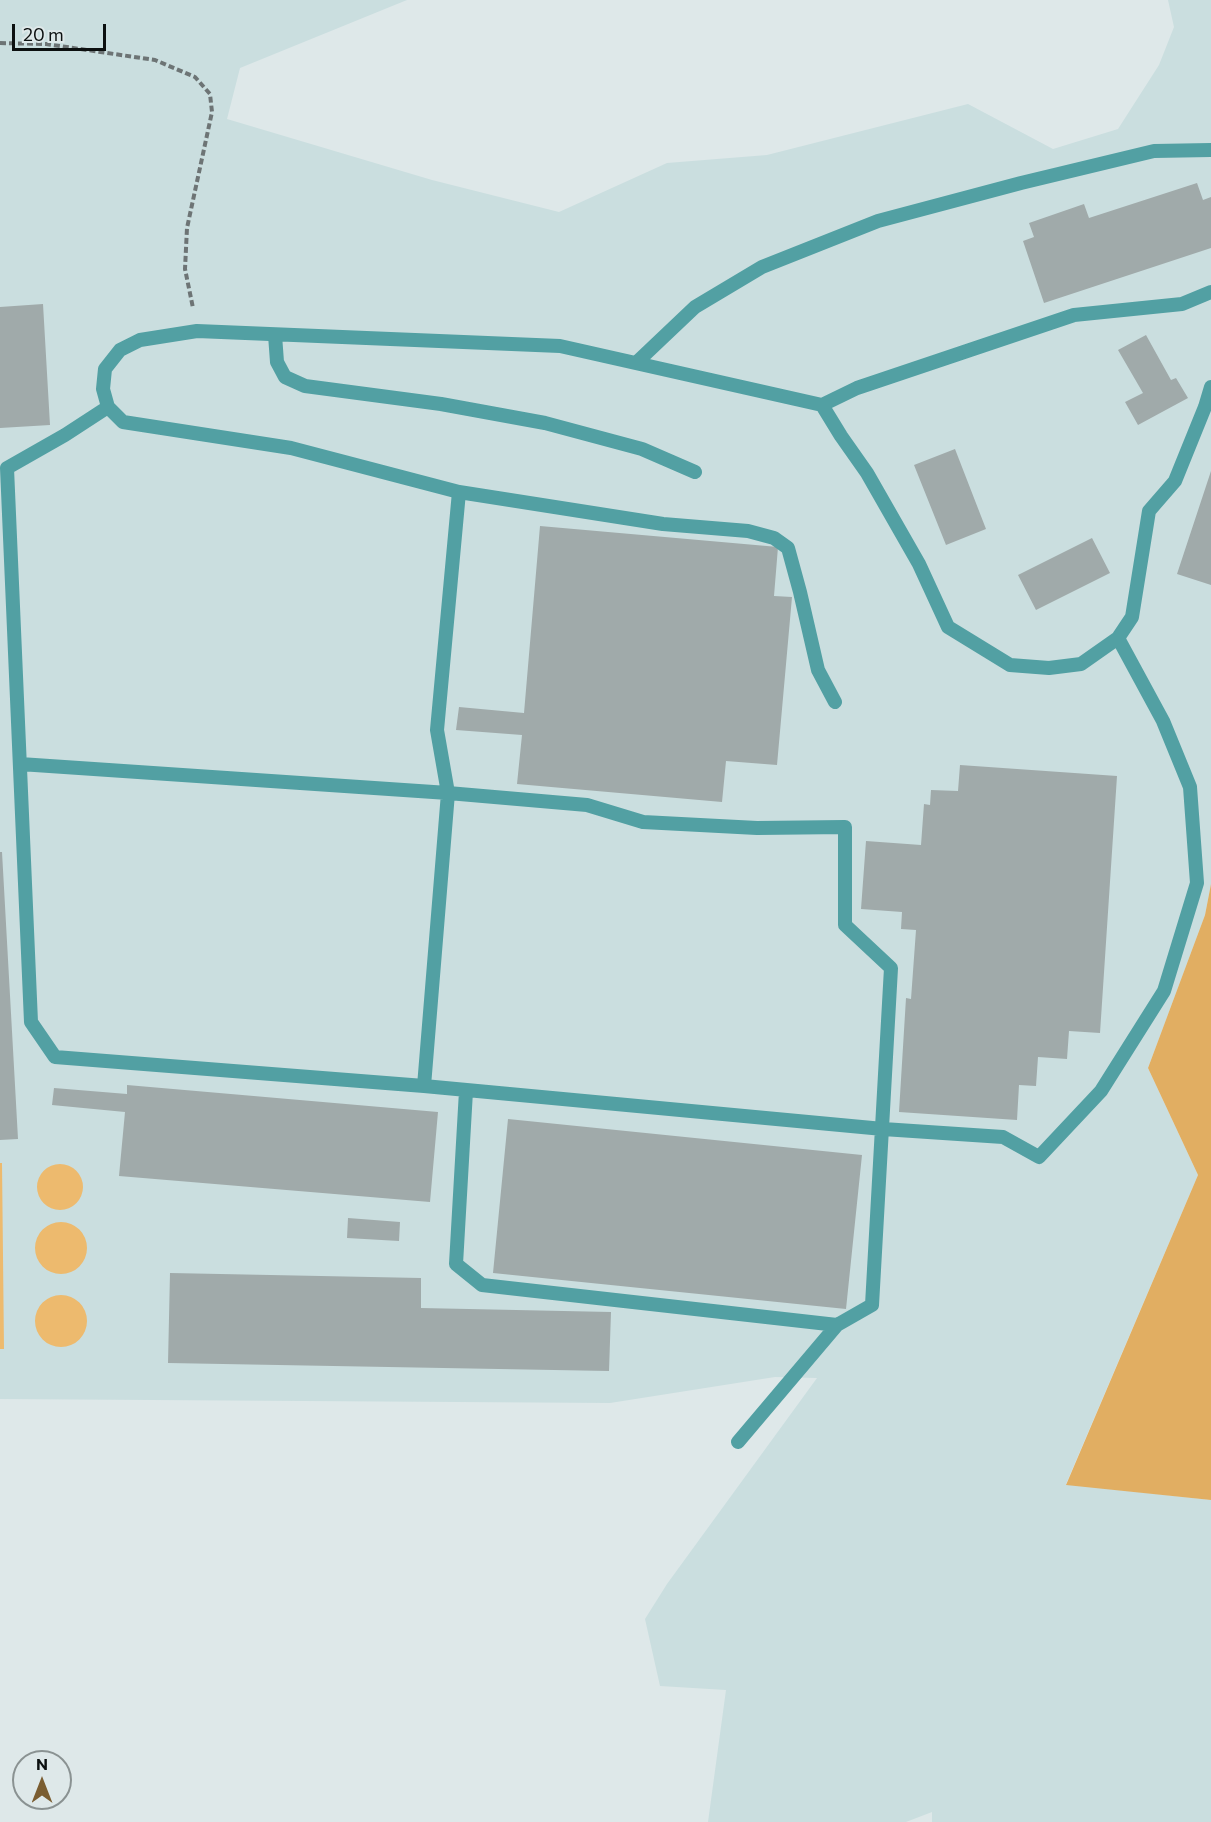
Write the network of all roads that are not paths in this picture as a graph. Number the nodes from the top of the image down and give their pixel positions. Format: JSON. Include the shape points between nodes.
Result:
{"nodes":[{"id":1,"x":1211,"y":150,"type":"edge"},
{"id":2,"x":1211,"y":292,"type":"edge"},
{"id":3,"x":274,"y":334,"type":"junction"},
{"id":4,"x":636,"y":363,"type":"junction"},
{"id":5,"x":1211,"y":387,"type":"edge"},
{"id":6,"x":822,"y":405,"type":"junction"},
{"id":7,"x":108,"y":406,"type":"junction"},
{"id":8,"x":695,"y":472,"type":"dead end"},
{"id":9,"x":459,"y":492,"type":"junction"},
{"id":10,"x":1118,"y":638,"type":"junction"},
{"id":11,"x":835,"y":702,"type":"dead end"},
{"id":12,"x":20,"y":764,"type":"junction"},
{"id":13,"x":448,"y":793,"type":"junction"},
{"id":14,"x":424,"y":1086,"type":"junction"},
{"id":15,"x":466,"y":1090,"type":"junction"},
{"id":16,"x":883,"y":1129,"type":"junction"},
{"id":17,"x":837,"y":1325,"type":"junction"},
{"id":18,"x":738,"y":1442,"type":"dead end"}],
"edges":[{"from":1,"to":4,"type":"lane","via":[[1154,151],[878,220],[762,267],[704,301]]},
{"from":2,"to":6,"type":"lane","via":[[1182,304],[1074,315],[857,388]]},
{"from":3,"to":4,"type":"lane","via":[[560,346]]},
{"from":3,"to":7,"type":"lane","via":[[198,331],[140,340],[120,350],[105,369],[103,389]]},
{"from":3,"to":8,"type":"lane","via":[[277,362],[285,377],[305,386],[545,423],[642,449]]},
{"from":4,"to":6,"type":"lane"},
{"from":5,"to":10,"type":"lane","via":[[1175,481],[1149,511],[1132,617]]},
{"from":6,"to":10,"type":"lane","via":[[867,473],[919,564],[948,627],[1010,665],[1049,668],[1081,664]]},
{"from":7,"to":9,"type":"lane","via":[[123,422],[291,447]]},
{"from":7,"to":12,"type":"lane","via":[[7,468]]},
{"from":9,"to":11,"type":"lane","via":[[663,524],[748,531],[774,538],[788,548],[818,670]]},
{"from":9,"to":13,"type":"lane","via":[[436,730]]},
{"from":10,"to":16,"type":"lane","via":[[1163,721],[1190,787],[1197,883],[1164,991],[1101,1091],[1039,1157],[1003,1137]]},
{"from":12,"to":13,"type":"lane"},
{"from":12,"to":14,"type":"lane","via":[[31,1022],[56,1057]]},
{"from":13,"to":14,"type":"lane"},
{"from":13,"to":16,"type":"lane","via":[[587,805],[643,822],[757,828],[845,827],[845,925],[891,968]]},
{"from":14,"to":15,"type":"lane"},
{"from":15,"to":16,"type":"lane"},
{"from":15,"to":17,"type":"lane","via":[[456,1264],[482,1286]]},
{"from":16,"to":17,"type":"lane","via":[[872,1305]]},
{"from":17,"to":18,"type":"lane"}]}
